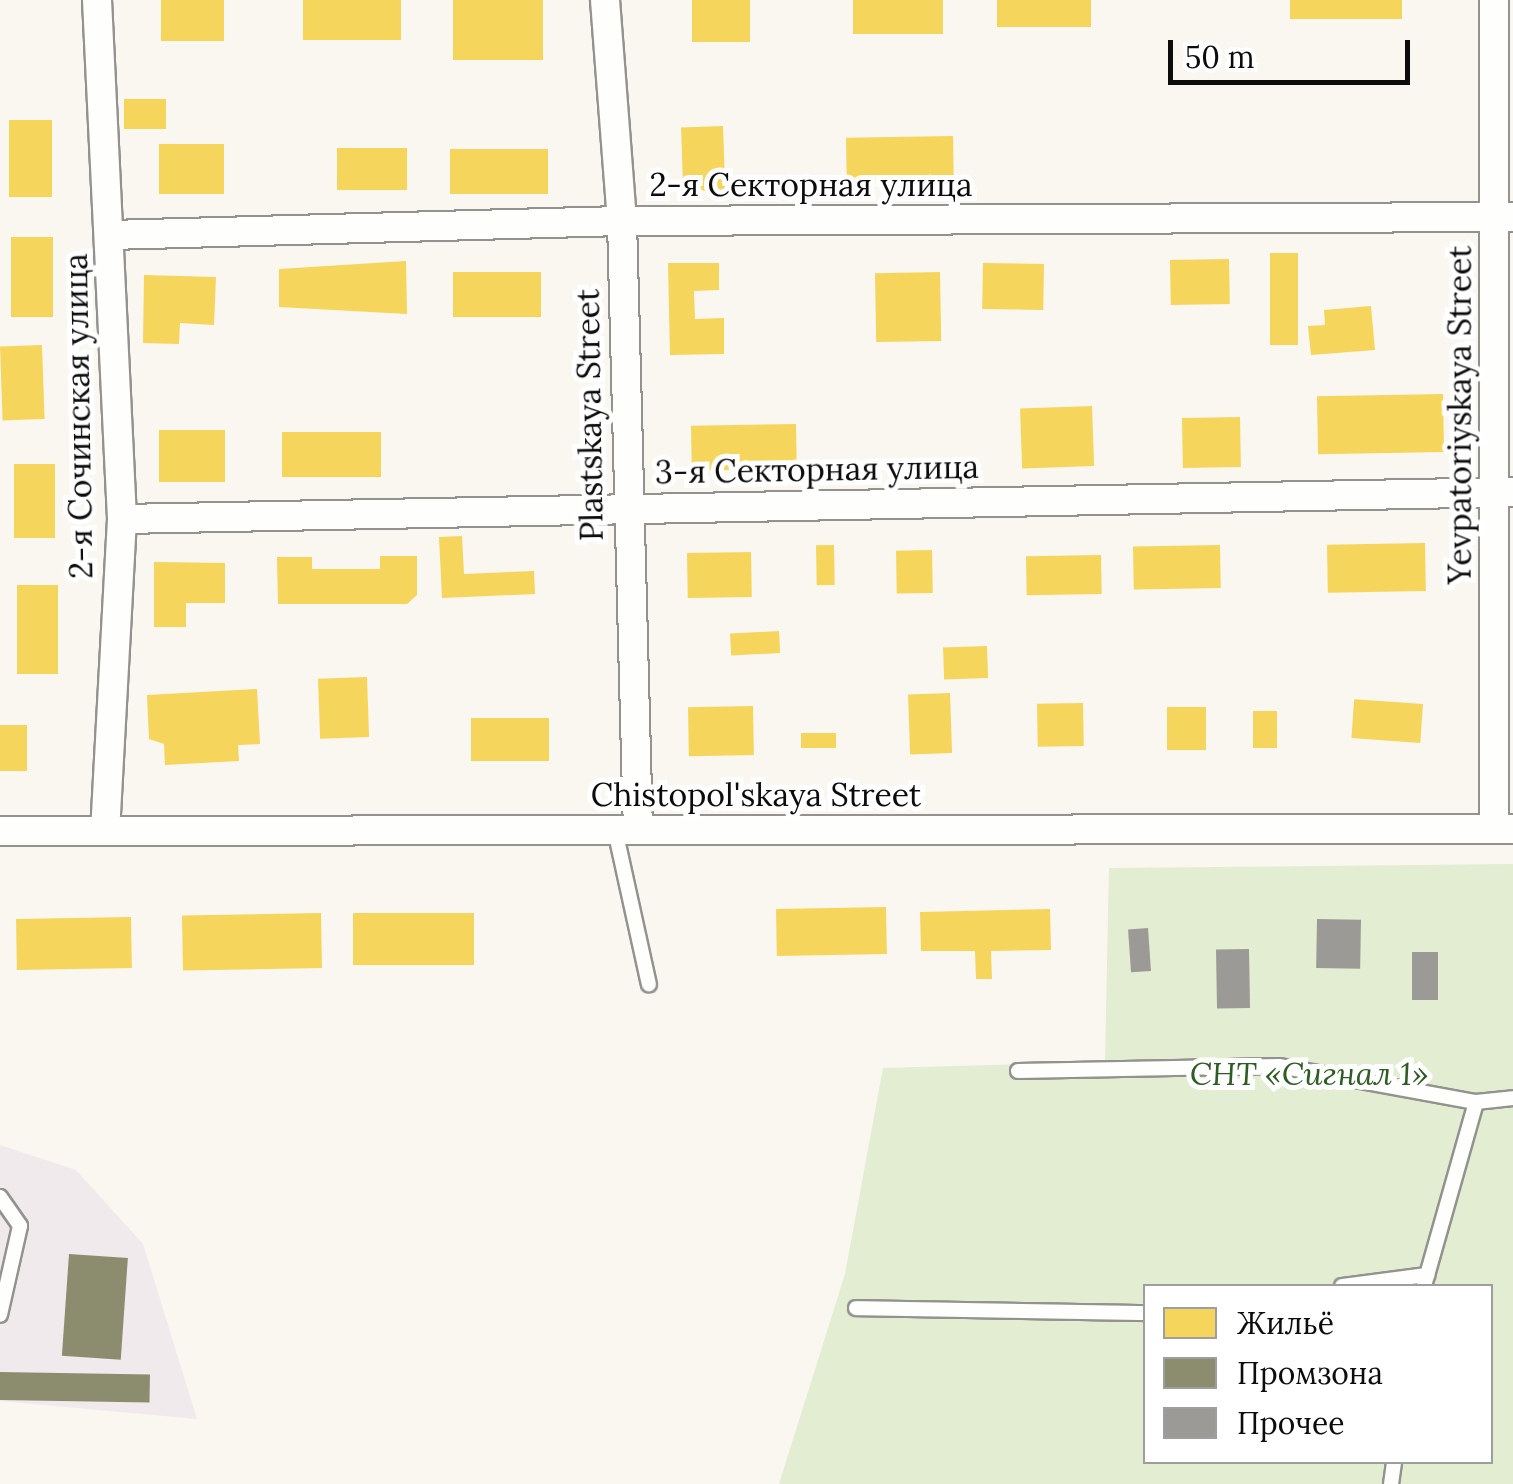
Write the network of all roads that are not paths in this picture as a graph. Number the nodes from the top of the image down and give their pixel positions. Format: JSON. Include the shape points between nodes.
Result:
{"nodes":[{"id":1,"x":97,"y":0,"type":"edge"},
{"id":2,"x":606,"y":0,"type":"edge"},
{"id":3,"x":1494,"y":0,"type":"edge"},
{"id":4,"x":1504,"y":217,"type":"edge"},
{"id":5,"x":622,"y":220,"type":"junction"},
{"id":6,"x":110,"y":235,"type":"junction"},
{"id":7,"x":1504,"y":492,"type":"edge"},
{"id":8,"x":626,"y":509,"type":"junction"},
{"id":9,"x":122,"y":519,"type":"junction"},
{"id":10,"x":1504,"y":829,"type":"edge"},
{"id":11,"x":105,"y":830,"type":"junction"},
{"id":12,"x":626,"y":830,"type":"junction"},
{"id":13,"x":0,"y":831,"type":"edge"},
{"id":14,"x":648,"y":984,"type":"dead end"},
{"id":15,"x":1018,"y":1071,"type":"dead end"},
{"id":16,"x":1513,"y":1098,"type":"edge"},
{"id":17,"x":1476,"y":1102,"type":"junction"},
{"id":18,"x":0,"y":1197,"type":"edge"},
{"id":19,"x":1425,"y":1281,"type":"edge"},
{"id":20,"x":1375,"y":1284,"type":"edge"},
{"id":21,"x":856,"y":1308,"type":"dead end"},
{"id":22,"x":1143,"y":1313,"type":"edge"},
{"id":23,"x":0,"y":1315,"type":"edge"}],
"edges":[{"from":1,"to":6,"type":"street","name":"2-я Сочинская улица"},
{"from":2,"to":5,"type":"street","name":"Plastskaya Street"},
{"from":3,"to":4,"type":"street","name":"Yevpatoriyskaya Street"},
{"from":4,"to":5,"type":"street","name":"2-я Секторная улица"},
{"from":4,"to":7,"type":"street","name":"Yevpatoriyskaya Street"},
{"from":5,"to":6,"type":"street","name":"2-я Секторная улица"},
{"from":5,"to":8,"type":"street","name":"Plastskaya Street"},
{"from":6,"to":9,"type":"street","name":"2-я Сочинская улица"},
{"from":7,"to":8,"type":"street","name":"3-я Секторная улица"},
{"from":7,"to":10,"type":"street","name":"Yevpatoriyskaya Street"},
{"from":8,"to":9,"type":"street","name":"3-я Секторная улица"},
{"from":8,"to":12,"type":"street","name":"Plastskaya Street"},
{"from":9,"to":11,"type":"street","name":"2-я Сочинская улица"},
{"from":10,"to":12,"type":"street","name":"Chistopol'skaya Street"},
{"from":11,"to":12,"type":"street","name":"Chistopol'skaya Street"},
{"from":11,"to":13,"type":"street","name":"Chistopol'skaya Street"},
{"from":12,"to":14,"type":"lane"},
{"from":15,"to":17,"type":"lane","via":[[1279,1066]]},
{"from":16,"to":17,"type":"lane"},
{"from":17,"to":19,"type":"lane"},
{"from":18,"to":23,"type":"lane","via":[[20,1226]]},
{"from":19,"to":20,"type":"lane"},
{"from":21,"to":22,"type":"lane"}]}
